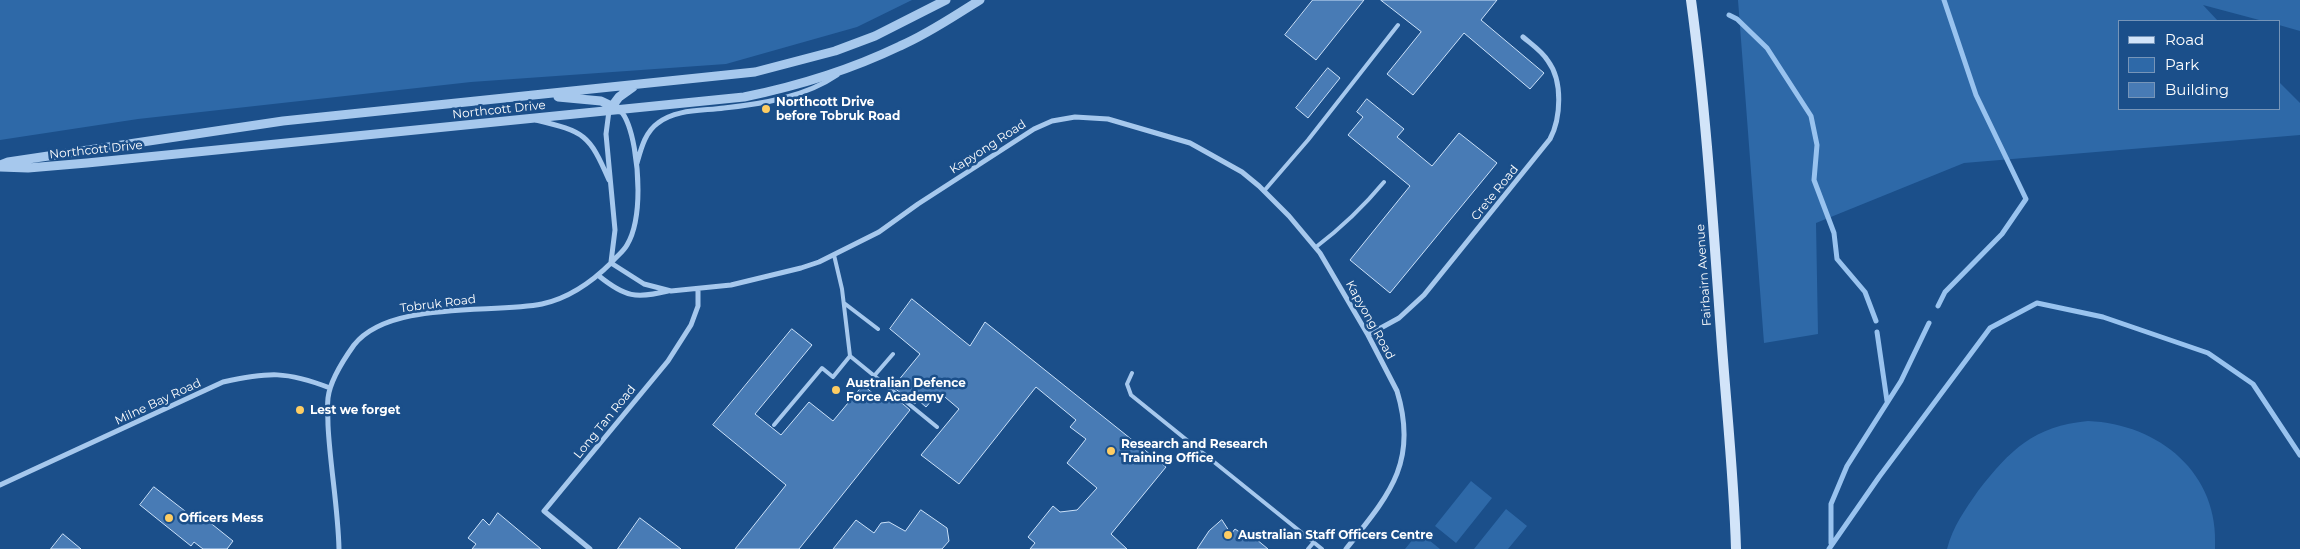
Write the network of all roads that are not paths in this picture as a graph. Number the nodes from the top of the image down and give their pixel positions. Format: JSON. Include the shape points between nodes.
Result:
{"nodes":[{"id":1,"x":946,"y":0,"type":"edge"},
{"id":2,"x":980,"y":0,"type":"edge"},
{"id":3,"x":1691,"y":0,"type":"edge"},
{"id":4,"x":1398,"y":25,"type":"dead end"},
{"id":5,"x":1523,"y":37,"type":"dead end"},
{"id":6,"x":844,"y":70,"type":"junction"},
{"id":7,"x":640,"y":85,"type":"junction"},
{"id":8,"x":548,"y":95,"type":"junction"},
{"id":9,"x":614,"y":109,"type":"junction"},
{"id":10,"x":532,"y":119,"type":"junction"},
{"id":11,"x":636,"y":165,"type":"junction"},
{"id":12,"x":0,"y":166,"type":"edge"},
{"id":13,"x":1384,"y":182,"type":"dead end"},
{"id":14,"x":611,"y":185,"type":"junction"},
{"id":15,"x":1264,"y":191,"type":"junction"},
{"id":16,"x":1316,"y":247,"type":"junction"},
{"id":17,"x":834,"y":255,"type":"junction"},
{"id":18,"x":610,"y":263,"type":"junction"},
{"id":19,"x":600,"y":276,"type":"junction"},
{"id":20,"x":698,"y":290,"type":"junction"},
{"id":21,"x":671,"y":291,"type":"junction"},
{"id":22,"x":844,"y":303,"type":"junction"},
{"id":23,"x":878,"y":329,"type":"dead end"},
{"id":24,"x":1368,"y":335,"type":"junction"},
{"id":25,"x":893,"y":354,"type":"dead end"},
{"id":26,"x":850,"y":356,"type":"junction"},
{"id":27,"x":1132,"y":373,"type":"dead end"},
{"id":28,"x":874,"y":376,"type":"junction"},
{"id":29,"x":330,"y":388,"type":"junction"},
{"id":30,"x":774,"y":425,"type":"dead end"},
{"id":31,"x":937,"y":426,"type":"dead end"},
{"id":32,"x":0,"y":485,"type":"edge"},
{"id":33,"x":1314,"y":542,"type":"junction"},
{"id":34,"x":339,"y":549,"type":"edge"},
{"id":35,"x":590,"y":549,"type":"edge"},
{"id":36,"x":1308,"y":549,"type":"edge"},
{"id":37,"x":1322,"y":549,"type":"edge"},
{"id":38,"x":1346,"y":549,"type":"edge"},
{"id":39,"x":1736,"y":549,"type":"edge"}],
"edges":[{"from":1,"to":7,"type":"street","name":"Northcott Drive","via":[[835,52],[755,72]]},
{"from":2,"to":6,"type":"street","name":"Northcott Drive","via":[[901,46]]},
{"from":3,"to":39,"type":"main road","name":"Fairbairn Avenue","via":[[1734,483]]},
{"from":4,"to":15,"type":"lane"},
{"from":5,"to":24,"type":"street","name":"Crete Road","via":[[1547,59],[1554,74],[1558,112],[1550,139],[1424,294],[1399,318]]},
{"from":6,"to":9,"type":"street","name":"Northcott Drive","via":[[784,89],[744,97]]},
{"from":6,"to":11,"type":"street","via":[[819,86],[793,95],[669,116],[649,132]]},
{"from":7,"to":8,"type":"street","name":"Northcott Drive"},
{"from":7,"to":9,"type":"street","via":[[625,92]]},
{"from":8,"to":9,"type":"street","via":[[598,100]]},
{"from":8,"to":12,"type":"street","name":"Northcott Drive","via":[[283,121],[114,145]]},
{"from":9,"to":10,"type":"street","name":"Northcott Drive"},
{"from":9,"to":11,"type":"street","name":"Tobruk Road","via":[[628,121]]},
{"from":9,"to":14,"type":"street","name":"Tobruk Road","via":[[606,129]]},
{"from":10,"to":12,"type":"street","name":"Northcott Drive","via":[[87,163],[28,168]]},
{"from":10,"to":14,"type":"street","via":[[572,129],[586,137],[598,154]]},
{"from":11,"to":18,"type":"street","name":"Tobruk Road","via":[[638,198],[632,233],[627,245]]},
{"from":13,"to":16,"type":"lane","via":[[1340,228]]},
{"from":14,"to":18,"type":"street","name":"Tobruk Road","via":[[615,236]]},
{"from":15,"to":16,"type":"street","name":"Kapyong Road"},
{"from":15,"to":17,"type":"street","name":"Kapyong Road","via":[[1242,172],[1190,143],[1108,119],[1075,117],[1052,121],[1020,137],[879,232]]},
{"from":16,"to":24,"type":"street","name":"Kapyong Road"},
{"from":17,"to":20,"type":"street","name":"Kapyong Road","via":[[801,268]]},
{"from":17,"to":22,"type":"lane"},
{"from":18,"to":19,"type":"street","name":"Tobruk Road"},
{"from":18,"to":21,"type":"street","name":"Kapyong Road","via":[[644,284]]},
{"from":19,"to":21,"type":"street","name":"Kapyong Road","via":[[632,296]]},
{"from":19,"to":29,"type":"street","name":"Tobruk Road","via":[[564,297],[543,304],[425,314],[380,325],[356,342]]},
{"from":20,"to":21,"type":"street","name":"Kapyong Road"},
{"from":20,"to":35,"type":"street","name":"Long Tan Road","via":[[698,306],[691,325],[668,361],[544,510]]},
{"from":22,"to":23,"type":"lane"},
{"from":22,"to":26,"type":"lane"},
{"from":24,"to":38,"type":"street","name":"Kapyong Road","via":[[1397,391],[1404,445],[1390,491]]},
{"from":25,"to":28,"type":"lane"},
{"from":26,"to":28,"type":"lane"},
{"from":26,"to":30,"type":"lane","via":[[833,377],[822,368]]},
{"from":27,"to":33,"type":"lane","via":[[1127,384],[1131,395]]},
{"from":28,"to":31,"type":"lane"},
{"from":29,"to":32,"type":"street","name":"Milne Bay Road","via":[[306,378],[280,374],[223,382]]},
{"from":29,"to":34,"type":"street","name":"Tobruk Road","via":[[329,457]]},
{"from":33,"to":36,"type":"lane"},
{"from":33,"to":37,"type":"lane"}]}
